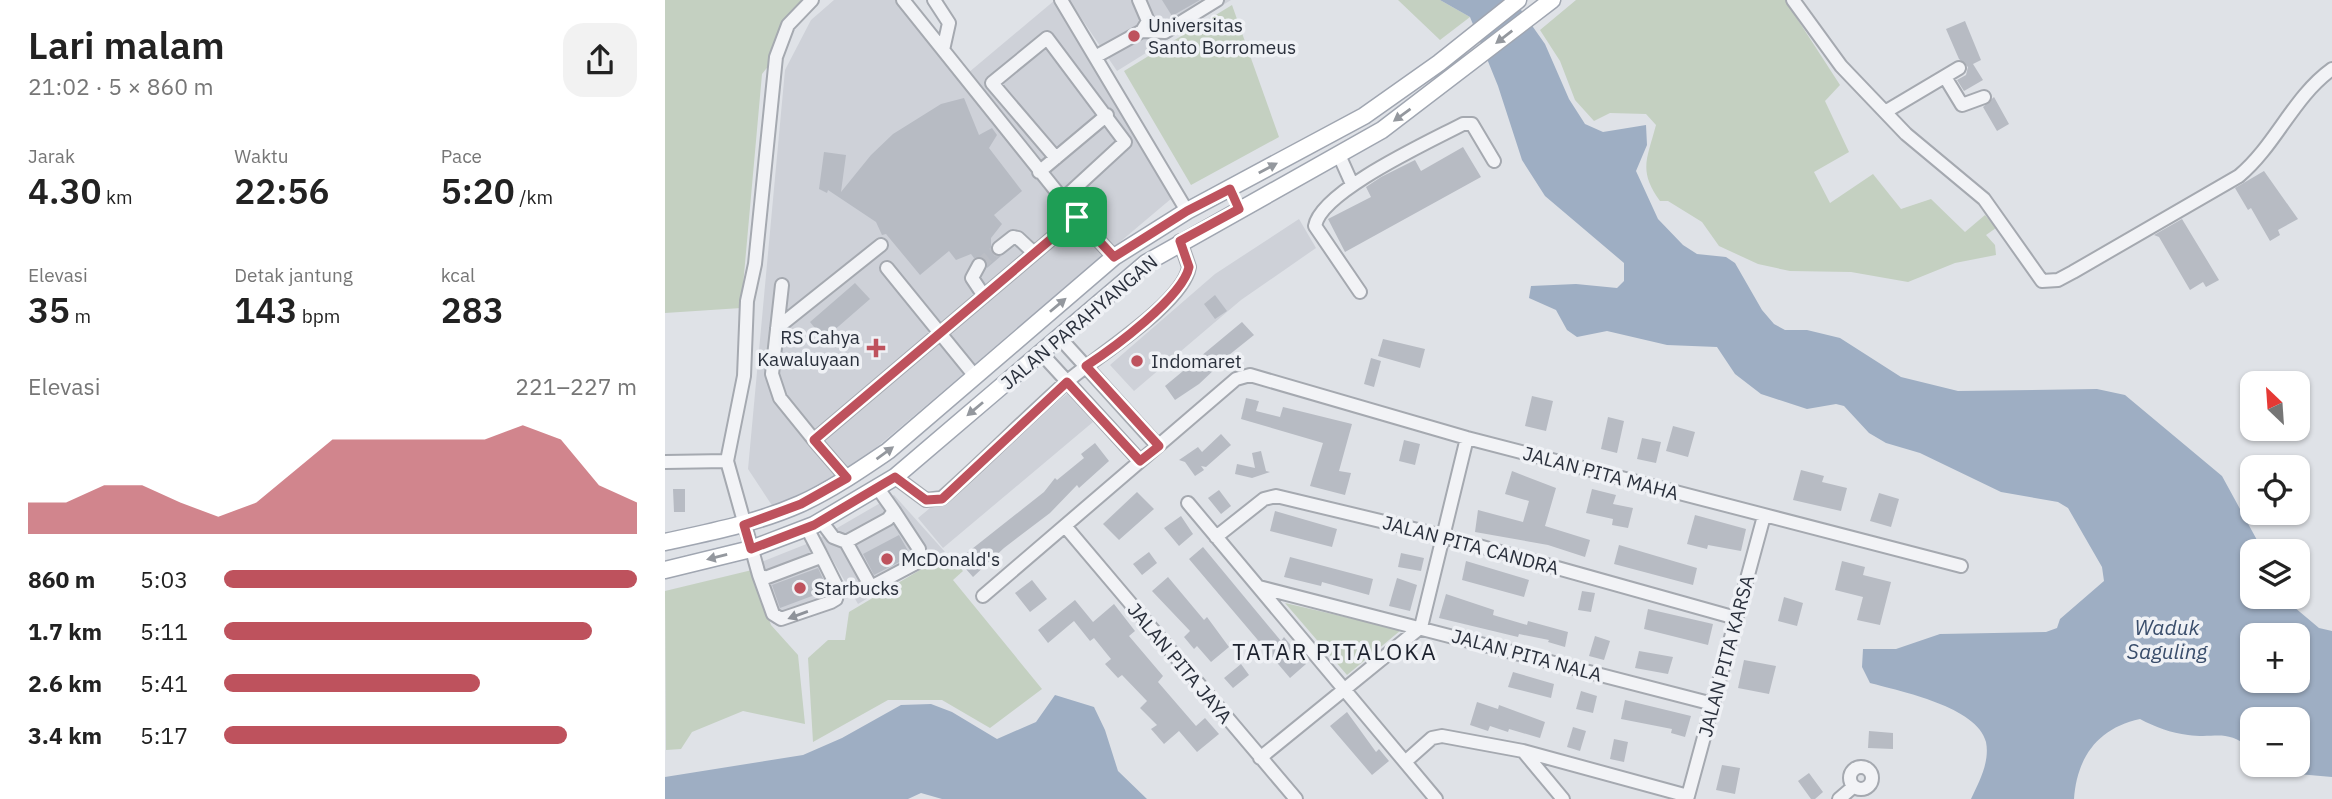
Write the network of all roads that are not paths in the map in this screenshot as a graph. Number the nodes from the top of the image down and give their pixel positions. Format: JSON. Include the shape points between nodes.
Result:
{"nodes":[{"id":1,"x":812,"y":0,"type":"edge"},
{"id":2,"x":903,"y":0,"type":"edge"},
{"id":3,"x":934,"y":0,"type":"edge"},
{"id":4,"x":1061,"y":0,"type":"edge"},
{"id":5,"x":1139,"y":0,"type":"edge"},
{"id":6,"x":1217,"y":0,"type":"edge"},
{"id":7,"x":1518,"y":0,"type":"edge"},
{"id":8,"x":1552,"y":0,"type":"edge"},
{"id":9,"x":1793,"y":0,"type":"edge"},
{"id":10,"x":1142,"y":31,"type":"junction"},
{"id":11,"x":943,"y":50,"type":"junction"},
{"id":12,"x":1095,"y":57,"type":"junction"},
{"id":13,"x":1959,"y":68,"type":"dead end"},
{"id":14,"x":2332,"y":69,"type":"edge"},
{"id":15,"x":1945,"y":77,"type":"junction"},
{"id":16,"x":1984,"y":97,"type":"dead end"},
{"id":17,"x":1885,"y":111,"type":"junction"},
{"id":18,"x":1107,"y":115,"type":"junction"},
{"id":19,"x":1339,"y":155,"type":"junction"},
{"id":20,"x":1056,"y":159,"type":"junction"},
{"id":21,"x":1494,"y":161,"type":"dead end"},
{"id":22,"x":1039,"y":172,"type":"junction"},
{"id":23,"x":1352,"y":184,"type":"junction"},
{"id":24,"x":1230,"y":189,"type":"junction"},
{"id":25,"x":1062,"y":200,"type":"junction"},
{"id":26,"x":1239,"y":209,"type":"junction"},
{"id":27,"x":1187,"y":211,"type":"junction"},
{"id":28,"x":1077,"y":217,"type":"junction"},
{"id":29,"x":1180,"y":241,"type":"junction"},
{"id":30,"x":881,"y":245,"type":"dead end"},
{"id":31,"x":999,"y":248,"type":"tunnel mouth"},
{"id":32,"x":1034,"y":253,"type":"junction"},
{"id":33,"x":1114,"y":257,"type":"junction"},
{"id":34,"x":979,"y":265,"type":"dead end"},
{"id":35,"x":887,"y":268,"type":"dead end"},
{"id":36,"x":782,"y":285,"type":"dead end"},
{"id":37,"x":1360,"y":292,"type":"dead end"},
{"id":38,"x":984,"y":296,"type":"junction"},
{"id":39,"x":777,"y":328,"type":"junction"},
{"id":40,"x":940,"y":334,"type":"junction"},
{"id":41,"x":1059,"y":337,"type":"junction"},
{"id":42,"x":1041,"y":353,"type":"junction"},
{"id":43,"x":1086,"y":366,"type":"junction"},
{"id":44,"x":974,"y":375,"type":"junction"},
{"id":45,"x":1067,"y":382,"type":"junction"},
{"id":46,"x":1467,"y":438,"type":"junction"},
{"id":47,"x":814,"y":440,"type":"junction"},
{"id":48,"x":1159,"y":446,"type":"junction"},
{"id":49,"x":727,"y":461,"type":"junction"},
{"id":50,"x":1140,"y":461,"type":"junction"},
{"id":51,"x":665,"y":462,"type":"edge"},
{"id":52,"x":895,"y":477,"type":"junction"},
{"id":53,"x":847,"y":478,"type":"junction"},
{"id":54,"x":877,"y":487,"type":"junction"},
{"id":55,"x":1188,"y":503,"type":"dead end"},
{"id":56,"x":895,"y":513,"type":"junction"},
{"id":57,"x":1764,"y":516,"type":"junction"},
{"id":58,"x":814,"y":524,"type":"junction"},
{"id":59,"x":744,"y":525,"type":"junction"},
{"id":60,"x":1065,"y":526,"type":"junction"},
{"id":61,"x":1443,"y":536,"type":"junction"},
{"id":62,"x":1216,"y":537,"type":"junction"},
{"id":63,"x":665,"y":542,"type":"edge"},
{"id":64,"x":846,"y":542,"type":"junction"},
{"id":65,"x":751,"y":549,"type":"junction"},
{"id":66,"x":820,"y":552,"type":"junction"},
{"id":67,"x":1961,"y":566,"type":"dead end"},
{"id":68,"x":665,"y":570,"type":"edge"},
{"id":69,"x":759,"y":575,"type":"junction"},
{"id":70,"x":1259,"y":587,"type":"junction"},
{"id":71,"x":983,"y":596,"type":"dead end"},
{"id":72,"x":1736,"y":618,"type":"junction"},
{"id":73,"x":1421,"y":627,"type":"junction"},
{"id":74,"x":1343,"y":688,"type":"junction"},
{"id":75,"x":1713,"y":704,"type":"junction"},
{"id":76,"x":1523,"y":751,"type":"junction"},
{"id":77,"x":1260,"y":758,"type":"junction"},
{"id":78,"x":1405,"y":762,"type":"junction"},
{"id":79,"x":1853,"y":787,"type":"dead end"},
{"id":80,"x":1688,"y":798,"type":"edge"},
{"id":81,"x":1296,"y":799,"type":"edge"},
{"id":82,"x":1436,"y":799,"type":"edge"},
{"id":83,"x":1563,"y":799,"type":"edge"},
{"id":84,"x":1839,"y":799,"type":"edge"}],
"edges":[{"from":1,"to":49,"type":"street","via":[[788,25],[776,57],[755,264],[747,301],[744,376]]},
{"from":2,"to":11,"type":"street"},
{"from":3,"to":11,"type":"street","via":[[949,23]]},
{"from":4,"to":12,"type":"street"},
{"from":5,"to":10,"type":"street","via":[[1148,21]]},
{"from":6,"to":10,"type":"street","via":[[1165,32]]},
{"from":24,"to":7,"type":"main road","name":"JALAN PARAHYANGAN","one_way":true,"via":[[1364,116]]},
{"from":8,"to":19,"type":"main road","name":"JALAN PARAHYANGAN","one_way":true,"via":[[1382,130]]},
{"from":9,"to":17,"type":"street","via":[[1841,66]]},
{"from":10,"to":12,"type":"street"},
{"from":11,"to":22,"type":"street"},
{"from":12,"to":27,"type":"street"},
{"from":13,"to":15,"type":"street"},
{"from":14,"to":17,"type":"street","via":[[2313,83],[2255,163],[2239,176],[2049,282],[2035,275],[1984,199]]},
{"from":15,"to":16,"type":"street","via":[[1962,105]]},
{"from":15,"to":17,"type":"street"},
{"from":18,"to":20,"type":"street"},
{"from":18,"to":20,"type":"street","via":[[1047,38],[996,79],[992,83],[995,89]]},
{"from":18,"to":25,"type":"street","via":[[1125,142]]},
{"from":19,"to":23,"type":"street"},
{"from":19,"to":26,"type":"main road","name":"JALAN PARAHYANGAN"},
{"from":20,"to":22,"type":"street"},
{"from":21,"to":23,"type":"street","via":[[1472,124],[1463,124]]},
{"from":22,"to":25,"type":"street"},
{"from":23,"to":37,"type":"street","via":[[1316,218],[1315,226]]},
{"from":24,"to":26,"type":"main road"},
{"from":24,"to":27,"type":"main road","name":"JALAN PARAHYANGAN"},
{"from":25,"to":28,"type":"street"},
{"from":26,"to":29,"type":"main road","name":"JALAN PARAHYANGAN"},
{"from":27,"to":33,"type":"main road","name":"JALAN PARAHYANGAN"},
{"from":28,"to":32,"type":"street"},
{"from":28,"to":33,"type":"street"},
{"from":29,"to":41,"type":"main road","name":"JALAN PARAHYANGAN","via":[[1146,263]]},
{"from":29,"to":43,"type":"street","via":[[1189,267],[1182,284],[1128,338]]},
{"from":30,"to":39,"type":"street"},
{"from":31,"to":32,"type":"street","via":[[1018,237]]},
{"from":32,"to":38,"type":"street"},
{"from":44,"to":33,"type":"main road","name":"JALAN PARAHYANGAN","one_way":true},
{"from":34,"to":38,"type":"street","via":[[972,278]]},
{"from":35,"to":40,"type":"street"},
{"from":36,"to":39,"type":"street"},
{"from":38,"to":40,"type":"street"},
{"from":39,"to":47,"type":"street","via":[[775,386]]},
{"from":40,"to":44,"type":"street"},
{"from":40,"to":47,"type":"street"},
{"from":41,"to":42,"type":"main road","name":"JALAN PARAHYANGAN"},
{"from":41,"to":43,"type":"street"},
{"from":42,"to":45,"type":"street"},
{"from":42,"to":52,"type":"main road","name":"JALAN PARAHYANGAN","one_way":true},
{"from":43,"to":45,"type":"street"},
{"from":43,"to":48,"type":"street"},
{"from":53,"to":44,"type":"main road","name":"JALAN PARAHYANGAN","one_way":true,"via":[[888,451]]},
{"from":45,"to":50,"type":"street"},
{"from":45,"to":52,"type":"street","via":[[942,499],[926,500]]},
{"from":46,"to":48,"type":"street","name":"JALAN PITA MAHA","via":[[1244,375]]},
{"from":46,"to":57,"type":"street","name":"JALAN PITA MAHA"},
{"from":46,"to":61,"type":"street"},
{"from":47,"to":53,"type":"street"},
{"from":48,"to":50,"type":"street"},
{"from":49,"to":51,"type":"street"},
{"from":49,"to":59,"type":"street"},
{"from":50,"to":60,"type":"street"},
{"from":52,"to":54,"type":"main road","name":"JALAN PARAHYANGAN"},
{"from":53,"to":59,"type":"main road","name":"JALAN PARAHYANGAN","via":[[801,504]]},
{"from":54,"to":56,"type":"street"},
{"from":54,"to":58,"type":"main road","name":"JALAN PARAHYANGAN"},
{"from":55,"to":62,"type":"street"},
{"from":56,"to":64,"type":"street"},
{"from":56,"to":64,"type":"street","via":[[919,549],[920,561],[871,587]]},
{"from":57,"to":67,"type":"street","name":"JALAN PITA MAHA"},
{"from":57,"to":72,"type":"street","name":"JALAN PITA KARSA"},
{"from":58,"to":64,"type":"street"},
{"from":58,"to":65,"type":"main road","name":"JALAN PARAHYANGAN"},
{"from":58,"to":66,"type":"street"},
{"from":59,"to":63,"type":"main road","name":"JALAN PARAHYANGAN"},
{"from":59,"to":65,"type":"street"},
{"from":60,"to":71,"type":"street"},
{"from":60,"to":77,"type":"street","name":"JALAN PITA JAYA"},
{"from":61,"to":62,"type":"street","name":"JALAN PITA CANDRA","via":[[1270,496]]},
{"from":61,"to":72,"type":"street","name":"JALAN PITA CANDRA"},
{"from":61,"to":73,"type":"street"},
{"from":62,"to":70,"type":"street"},
{"from":65,"to":68,"type":"main road","name":"JALAN PARAHYANGAN","one_way":true},
{"from":65,"to":69,"type":"street"},
{"from":66,"to":69,"type":"street","via":[[818,558],[765,578]]},
{"from":66,"to":69,"type":"street","one_way":true,"via":[[838,589],[831,602],[781,619],[773,614]]},
{"from":70,"to":73,"type":"street","name":"JALAN PITA NALA"},
{"from":70,"to":74,"type":"street"},
{"from":72,"to":75,"type":"street","name":"JALAN PITA KARSA"},
{"from":73,"to":74,"type":"street"},
{"from":73,"to":75,"type":"street","name":"JALAN PITA NALA"},
{"from":74,"to":77,"type":"street"},
{"from":74,"to":78,"type":"street"},
{"from":75,"to":80,"type":"street","name":"JALAN PITA KARSA"},
{"from":76,"to":78,"type":"street","via":[[1437,737]]},
{"from":76,"to":80,"type":"street"},
{"from":76,"to":83,"type":"street"},
{"from":77,"to":81,"type":"street","name":"JALAN PITA JAYA"},
{"from":78,"to":82,"type":"street"},
{"from":79,"to":84,"type":"street"}]}
